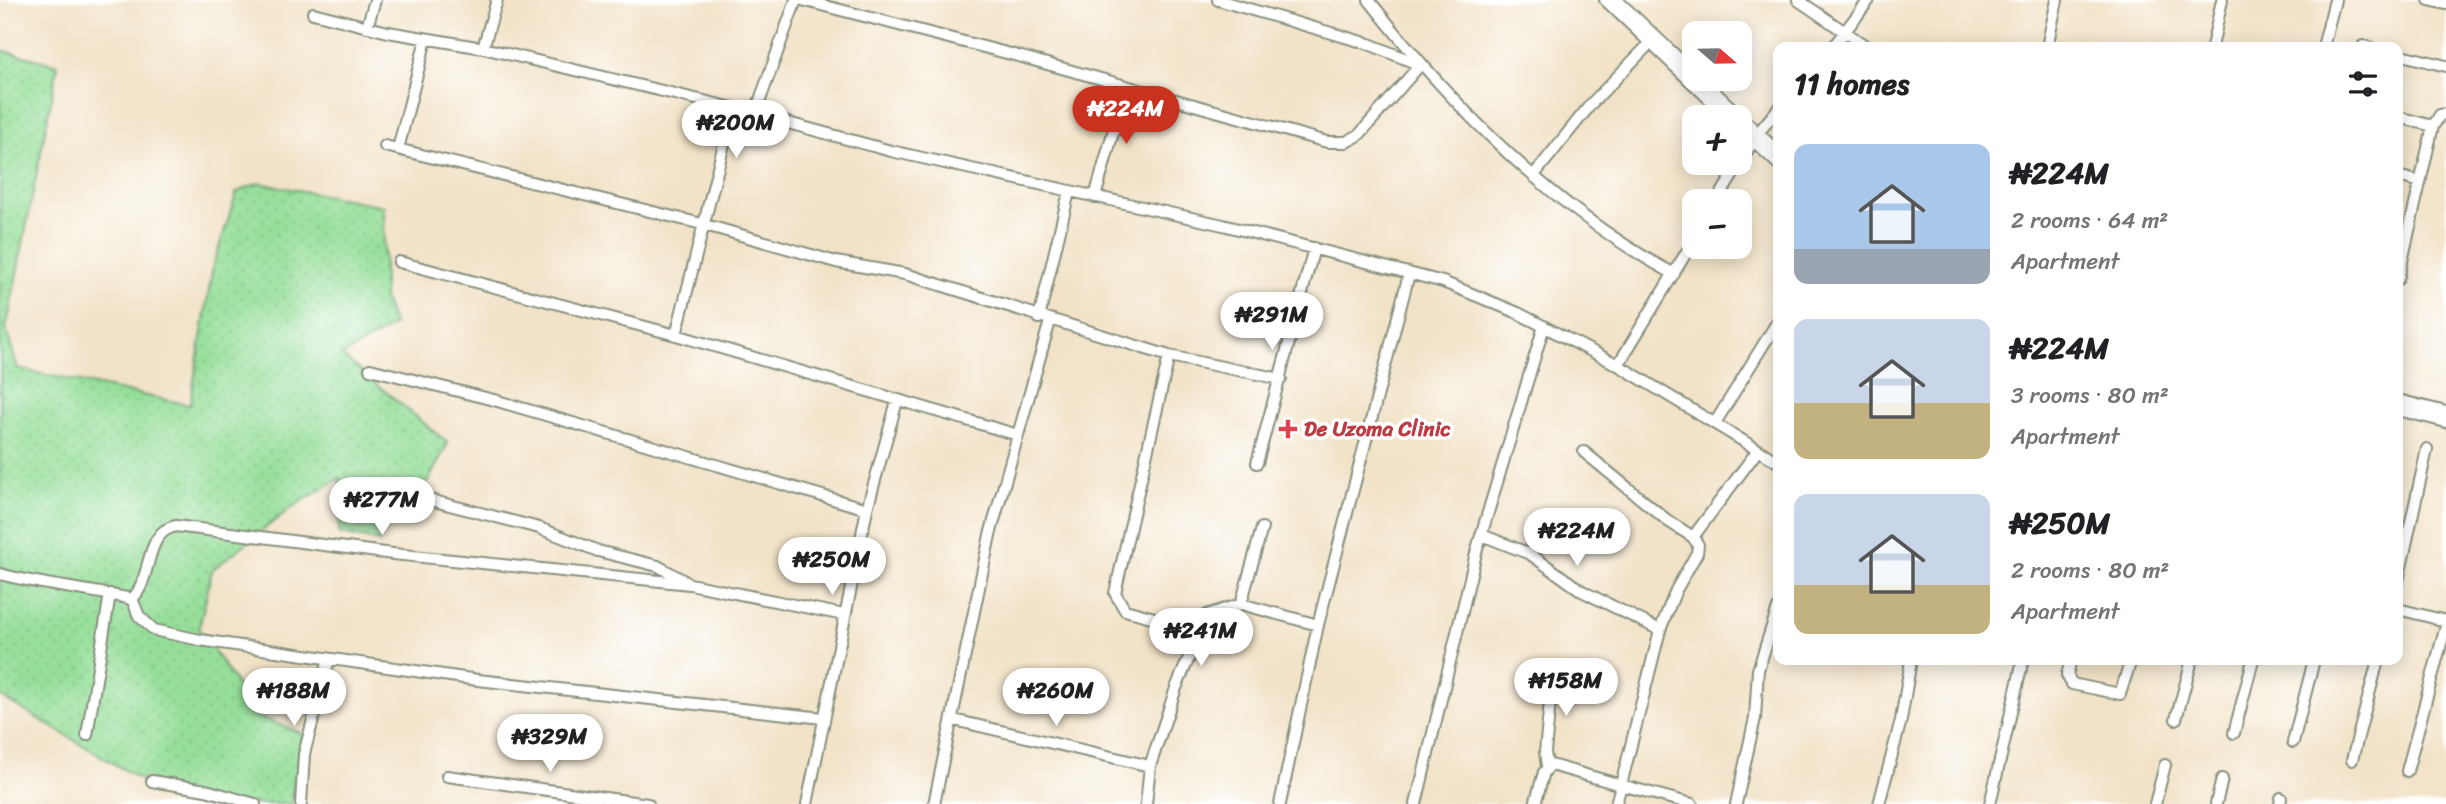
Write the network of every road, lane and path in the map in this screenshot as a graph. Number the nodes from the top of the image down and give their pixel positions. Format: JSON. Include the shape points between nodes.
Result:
{"nodes":[{"id":1,"x":375,"y":0,"type":"edge"},
{"id":2,"x":497,"y":0,"type":"edge"},
{"id":3,"x":796,"y":0,"type":"edge"},
{"id":4,"x":802,"y":0,"type":"edge"},
{"id":5,"x":1218,"y":0,"type":"edge"},
{"id":6,"x":1369,"y":0,"type":"edge"},
{"id":7,"x":1605,"y":0,"type":"edge"},
{"id":8,"x":1617,"y":0,"type":"edge"},
{"id":9,"x":1798,"y":0,"type":"edge"},
{"id":10,"x":1869,"y":0,"type":"edge"},
{"id":11,"x":2057,"y":0,"type":"edge"},
{"id":12,"x":2222,"y":0,"type":"edge"},
{"id":13,"x":2335,"y":0,"type":"edge"},
{"id":14,"x":2429,"y":0,"type":"edge"},
{"id":15,"x":2446,"y":4,"type":"edge"},
{"id":16,"x":313,"y":13,"type":"dead end"},
{"id":17,"x":367,"y":27,"type":"junction"},
{"id":18,"x":1845,"y":33,"type":"junction"},
{"id":19,"x":426,"y":39,"type":"junction"},
{"id":20,"x":1653,"y":40,"type":"junction"},
{"id":21,"x":1837,"y":42,"type":"edge"},
{"id":22,"x":1859,"y":42,"type":"edge"},
{"id":23,"x":2048,"y":42,"type":"edge"},
{"id":24,"x":2213,"y":42,"type":"edge"},
{"id":25,"x":2324,"y":42,"type":"edge"},
{"id":26,"x":483,"y":48,"type":"junction"},
{"id":27,"x":2403,"y":55,"type":"edge"},
{"id":28,"x":1682,"y":63,"type":"edge"},
{"id":29,"x":1420,"y":65,"type":"junction"},
{"id":30,"x":2446,"y":66,"type":"edge"},
{"id":31,"x":1126,"y":86,"type":"junction"},
{"id":32,"x":1712,"y":91,"type":"edge"},
{"id":33,"x":1716,"y":105,"type":"edge"},
{"id":34,"x":733,"y":108,"type":"junction"},
{"id":35,"x":755,"y":114,"type":"junction"},
{"id":36,"x":2446,"y":114,"type":"edge"},
{"id":37,"x":1773,"y":116,"type":"edge"},
{"id":38,"x":2403,"y":118,"type":"edge"},
{"id":39,"x":2433,"y":126,"type":"junction"},
{"id":40,"x":1752,"y":135,"type":"edge"},
{"id":41,"x":1755,"y":137,"type":"junction"},
{"id":42,"x":385,"y":146,"type":"dead end"},
{"id":43,"x":398,"y":149,"type":"junction"},
{"id":44,"x":1773,"y":149,"type":"edge"},
{"id":45,"x":1773,"y":158,"type":"edge"},
{"id":46,"x":1534,"y":175,"type":"junction"},
{"id":47,"x":2403,"y":177,"type":"edge"},
{"id":48,"x":2420,"y":182,"type":"junction"},
{"id":49,"x":1724,"y":189,"type":"edge"},
{"id":50,"x":1069,"y":192,"type":"junction"},
{"id":51,"x":1095,"y":197,"type":"junction"},
{"id":52,"x":702,"y":224,"type":"junction"},
{"id":53,"x":2403,"y":235,"type":"edge"},
{"id":54,"x":1314,"y":248,"type":"junction"},
{"id":55,"x":1683,"y":259,"type":"edge"},
{"id":56,"x":399,"y":262,"type":"dead end"},
{"id":57,"x":1409,"y":274,"type":"junction"},
{"id":58,"x":1674,"y":274,"type":"junction"},
{"id":59,"x":1045,"y":319,"type":"junction"},
{"id":60,"x":1544,"y":326,"type":"junction"},
{"id":61,"x":1773,"y":329,"type":"edge"},
{"id":62,"x":676,"y":335,"type":"junction"},
{"id":63,"x":1169,"y":356,"type":"junction"},
{"id":64,"x":1618,"y":365,"type":"junction"},
{"id":65,"x":370,"y":369,"type":"dead end"},
{"id":66,"x":1281,"y":379,"type":"junction"},
{"id":67,"x":897,"y":401,"type":"junction"},
{"id":68,"x":2403,"y":401,"type":"edge"},
{"id":69,"x":2403,"y":411,"type":"edge"},
{"id":70,"x":2446,"y":412,"type":"edge"},
{"id":71,"x":2446,"y":422,"type":"edge"},
{"id":72,"x":1715,"y":423,"type":"junction"},
{"id":73,"x":1018,"y":435,"type":"junction"},
{"id":74,"x":2427,"y":449,"type":"dead end"},
{"id":75,"x":1758,"y":450,"type":"junction"},
{"id":76,"x":1584,"y":452,"type":"dead end"},
{"id":77,"x":1773,"y":459,"type":"edge"},
{"id":78,"x":1257,"y":463,"type":"dead end"},
{"id":79,"x":391,"y":490,"type":"dead end"},
{"id":80,"x":867,"y":509,"type":"junction"},
{"id":81,"x":1262,"y":528,"type":"dead end"},
{"id":82,"x":1482,"y":535,"type":"junction"},
{"id":83,"x":1693,"y":537,"type":"junction"},
{"id":84,"x":2403,"y":559,"type":"edge"},
{"id":85,"x":0,"y":574,"type":"edge"},
{"id":86,"x":690,"y":584,"type":"junction"},
{"id":87,"x":110,"y":594,"type":"junction"},
{"id":88,"x":132,"y":599,"type":"junction"},
{"id":89,"x":1241,"y":604,"type":"junction"},
{"id":90,"x":2403,"y":610,"type":"edge"},
{"id":91,"x":844,"y":615,"type":"junction"},
{"id":92,"x":2446,"y":623,"type":"edge"},
{"id":93,"x":1773,"y":624,"type":"edge"},
{"id":94,"x":1318,"y":625,"type":"junction"},
{"id":95,"x":1660,"y":630,"type":"junction"},
{"id":96,"x":1199,"y":631,"type":"junction"},
{"id":97,"x":329,"y":659,"type":"junction"},
{"id":98,"x":1910,"y":665,"type":"edge"},
{"id":99,"x":2022,"y":665,"type":"edge"},
{"id":100,"x":2070,"y":665,"type":"edge"},
{"id":101,"x":2129,"y":665,"type":"edge"},
{"id":102,"x":2191,"y":665,"type":"edge"},
{"id":103,"x":2252,"y":665,"type":"edge"},
{"id":104,"x":2313,"y":665,"type":"edge"},
{"id":105,"x":2377,"y":665,"type":"edge"},
{"id":106,"x":1553,"y":671,"type":"dead end"},
{"id":107,"x":823,"y":718,"type":"junction"},
{"id":108,"x":2176,"y":719,"type":"dead end"},
{"id":109,"x":954,"y":720,"type":"junction"},
{"id":110,"x":2234,"y":733,"type":"dead end"},
{"id":111,"x":87,"y":735,"type":"dead end"},
{"id":112,"x":2292,"y":742,"type":"dead end"},
{"id":113,"x":2352,"y":760,"type":"dead end"},
{"id":114,"x":2165,"y":765,"type":"dead end"},
{"id":115,"x":1150,"y":766,"type":"junction"},
{"id":116,"x":1547,"y":766,"type":"junction"},
{"id":117,"x":2407,"y":771,"type":"dead end"},
{"id":118,"x":446,"y":776,"type":"dead end"},
{"id":119,"x":2222,"y":779,"type":"dead end"},
{"id":120,"x":152,"y":781,"type":"dead end"},
{"id":121,"x":1621,"y":785,"type":"junction"},
{"id":122,"x":255,"y":804,"type":"edge"},
{"id":123,"x":301,"y":804,"type":"edge"},
{"id":124,"x":648,"y":804,"type":"edge"},
{"id":125,"x":807,"y":804,"type":"edge"},
{"id":126,"x":934,"y":804,"type":"edge"},
{"id":127,"x":1146,"y":804,"type":"edge"},
{"id":128,"x":1280,"y":804,"type":"edge"},
{"id":129,"x":1416,"y":804,"type":"edge"},
{"id":130,"x":1535,"y":804,"type":"edge"},
{"id":131,"x":1616,"y":804,"type":"edge"},
{"id":132,"x":1692,"y":804,"type":"edge"},
{"id":133,"x":1736,"y":804,"type":"edge"},
{"id":134,"x":1879,"y":804,"type":"edge"},
{"id":135,"x":1990,"y":804,"type":"edge"},
{"id":136,"x":2155,"y":804,"type":"edge"},
{"id":137,"x":2216,"y":804,"type":"edge"}],
"edges":[{"from":1,"to":17,"type":"street"},
{"from":2,"to":26,"type":"street"},
{"from":3,"to":35,"type":"street"},
{"from":4,"to":31,"type":"street"},
{"from":5,"to":29,"type":"street","via":[[1369,44]]},
{"from":6,"to":29,"type":"street"},
{"from":7,"to":20,"type":"street"},
{"from":8,"to":20,"type":"street"},
{"from":9,"to":18,"type":"street"},
{"from":10,"to":18,"type":"street"},
{"from":11,"to":23,"type":"street"},
{"from":12,"to":24,"type":"street"},
{"from":13,"to":25,"type":"street"},
{"from":14,"to":15,"type":"street"},
{"from":16,"to":17,"type":"street"},
{"from":17,"to":19,"type":"street"},
{"from":18,"to":21,"type":"street"},
{"from":18,"to":22,"type":"street"},
{"from":19,"to":26,"type":"street"},
{"from":19,"to":43,"type":"street"},
{"from":20,"to":28,"type":"street"},
{"from":20,"to":33,"type":"street"},
{"from":20,"to":46,"type":"street","via":[[1591,104]]},
{"from":26,"to":34,"type":"street"},
{"from":27,"to":30,"type":"street"},
{"from":29,"to":31,"type":"street","via":[[1374,119],[1346,142],[1327,142]]},
{"from":29,"to":46,"type":"street","via":[[1486,135]]},
{"from":31,"to":51,"type":"street"},
{"from":32,"to":41,"type":"street"},
{"from":34,"to":35,"type":"street"},
{"from":34,"to":52,"type":"street"},
{"from":35,"to":50,"type":"street"},
{"from":36,"to":39,"type":"street"},
{"from":37,"to":41,"type":"street"},
{"from":38,"to":39,"type":"street"},
{"from":39,"to":48,"type":"street"},
{"from":40,"to":41,"type":"street"},
{"from":41,"to":44,"type":"street"},
{"from":41,"to":45,"type":"street"},
{"from":41,"to":49,"type":"street"},
{"from":42,"to":43,"type":"street"},
{"from":43,"to":52,"type":"street"},
{"from":46,"to":58,"type":"street","via":[[1632,252]]},
{"from":47,"to":48,"type":"street"},
{"from":48,"to":53,"type":"street"},
{"from":50,"to":51,"type":"street"},
{"from":50,"to":59,"type":"street"},
{"from":51,"to":54,"type":"street"},
{"from":52,"to":59,"type":"street","via":[[836,262],[905,274]]},
{"from":52,"to":62,"type":"street"},
{"from":54,"to":57,"type":"street"},
{"from":54,"to":66,"type":"street"},
{"from":55,"to":58,"type":"street"},
{"from":56,"to":62,"type":"street"},
{"from":57,"to":60,"type":"street","via":[[1443,282]]},
{"from":57,"to":94,"type":"street"},
{"from":58,"to":64,"type":"street"},
{"from":59,"to":63,"type":"street"},
{"from":59,"to":73,"type":"street"},
{"from":60,"to":64,"type":"street"},
{"from":60,"to":82,"type":"street"},
{"from":61,"to":72,"type":"street"},
{"from":62,"to":67,"type":"street"},
{"from":63,"to":66,"type":"street"},
{"from":63,"to":96,"type":"street","via":[[1115,593],[1125,610]]},
{"from":64,"to":72,"type":"street"},
{"from":65,"to":80,"type":"street","via":[[494,400]]},
{"from":66,"to":78,"type":"street"},
{"from":67,"to":73,"type":"street"},
{"from":67,"to":80,"type":"street"},
{"from":68,"to":70,"type":"street"},
{"from":69,"to":71,"type":"street"},
{"from":72,"to":75,"type":"street"},
{"from":73,"to":109,"type":"street","via":[[990,535]]},
{"from":74,"to":84,"type":"street"},
{"from":75,"to":77,"type":"street"},
{"from":75,"to":83,"type":"street"},
{"from":76,"to":83,"type":"street"},
{"from":79,"to":86,"type":"street","via":[[539,528],[598,551],[658,566]]},
{"from":80,"to":91,"type":"street"},
{"from":81,"to":89,"type":"street"},
{"from":82,"to":95,"type":"street","via":[[1530,554],[1582,591]]},
{"from":82,"to":129,"type":"street"},
{"from":83,"to":95,"type":"street","via":[[1697,554]]},
{"from":85,"to":87,"type":"street","via":[[50,587]]},
{"from":86,"to":88,"type":"street","via":[[176,526],[156,539],[142,587]]},
{"from":86,"to":91,"type":"street"},
{"from":87,"to":88,"type":"street"},
{"from":87,"to":111,"type":"street"},
{"from":88,"to":97,"type":"street","via":[[146,624],[168,635]]},
{"from":89,"to":94,"type":"street"},
{"from":89,"to":96,"type":"street","via":[[1207,615]]},
{"from":90,"to":92,"type":"street"},
{"from":91,"to":107,"type":"street"},
{"from":92,"to":117,"type":"street"},
{"from":93,"to":133,"type":"street","via":[[1758,670],[1755,718]]},
{"from":94,"to":128,"type":"street"},
{"from":95,"to":121,"type":"street"},
{"from":96,"to":115,"type":"street"},
{"from":97,"to":107,"type":"street"},
{"from":97,"to":123,"type":"street","via":[[304,754]]},
{"from":98,"to":134,"type":"street"},
{"from":99,"to":135,"type":"street"},
{"from":100,"to":101,"type":"street","via":[[2067,675],[2072,684],[2120,694]]},
{"from":102,"to":108,"type":"street"},
{"from":103,"to":110,"type":"street"},
{"from":104,"to":112,"type":"street"},
{"from":105,"to":113,"type":"street"},
{"from":106,"to":116,"type":"street"},
{"from":107,"to":125,"type":"street"},
{"from":109,"to":115,"type":"street"},
{"from":109,"to":126,"type":"street"},
{"from":114,"to":136,"type":"street"},
{"from":115,"to":127,"type":"street"},
{"from":116,"to":121,"type":"street"},
{"from":116,"to":130,"type":"street"},
{"from":118,"to":124,"type":"street"},
{"from":119,"to":137,"type":"street"},
{"from":120,"to":122,"type":"street"},
{"from":121,"to":131,"type":"street"},
{"from":121,"to":132,"type":"street"}]}
